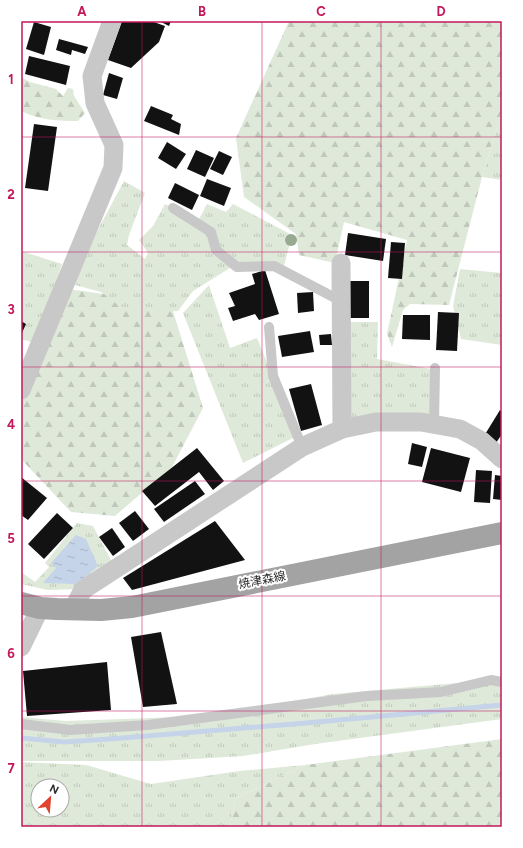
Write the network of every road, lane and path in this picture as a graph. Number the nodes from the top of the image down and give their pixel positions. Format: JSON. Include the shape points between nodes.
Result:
{"nodes":[{"id":1,"x":112,"y":21,"type":"edge"},
{"id":2,"x":173,"y":208,"type":"dead end"},
{"id":3,"x":341,"y":263,"type":"dead end"},
{"id":4,"x":341,"y":301,"type":"junction"},
{"id":5,"x":269,"y":327,"type":"dead end"},
{"id":6,"x":435,"y":368,"type":"dead end"},
{"id":7,"x":21,"y":390,"type":"edge"},
{"id":8,"x":434,"y":424,"type":"junction"},
{"id":9,"x":342,"y":428,"type":"junction"},
{"id":10,"x":302,"y":447,"type":"junction"},
{"id":11,"x":502,"y":459,"type":"edge"},
{"id":12,"x":502,"y":532,"type":"edge"},
{"id":13,"x":30,"y":605,"type":"edge"},
{"id":14,"x":73,"y":609,"type":"junction"},
{"id":15,"x":21,"y":647,"type":"edge"},
{"id":16,"x":502,"y":682,"type":"edge"},
{"id":17,"x":21,"y":724,"type":"edge"}],
"edges":[{"from":1,"to":7,"type":"street","via":[[92,76],[95,103],[114,145],[113,168]]},
{"from":2,"to":4,"type":"lane","via":[[210,232],[216,250],[237,267],[274,266]]},
{"from":3,"to":4,"type":"street"},
{"from":4,"to":9,"type":"street"},
{"from":5,"to":10,"type":"lane","via":[[273,376]]},
{"from":6,"to":8,"type":"lane"},
{"from":8,"to":9,"type":"street","via":[[376,422]]},
{"from":8,"to":11,"type":"street","via":[[460,429],[482,441]]},
{"from":9,"to":10,"type":"street"},
{"from":10,"to":14,"type":"street","via":[[83,590]]},
{"from":12,"to":14,"type":"main road","name":"焼津森線","via":[[132,607]]},
{"from":13,"to":14,"type":"main road","name":"焼津森線"},
{"from":13,"to":15,"type":"street"},
{"from":16,"to":17,"type":"lane","via":[[490,680],[441,692],[367,696],[148,725],[70,730]]}]}
